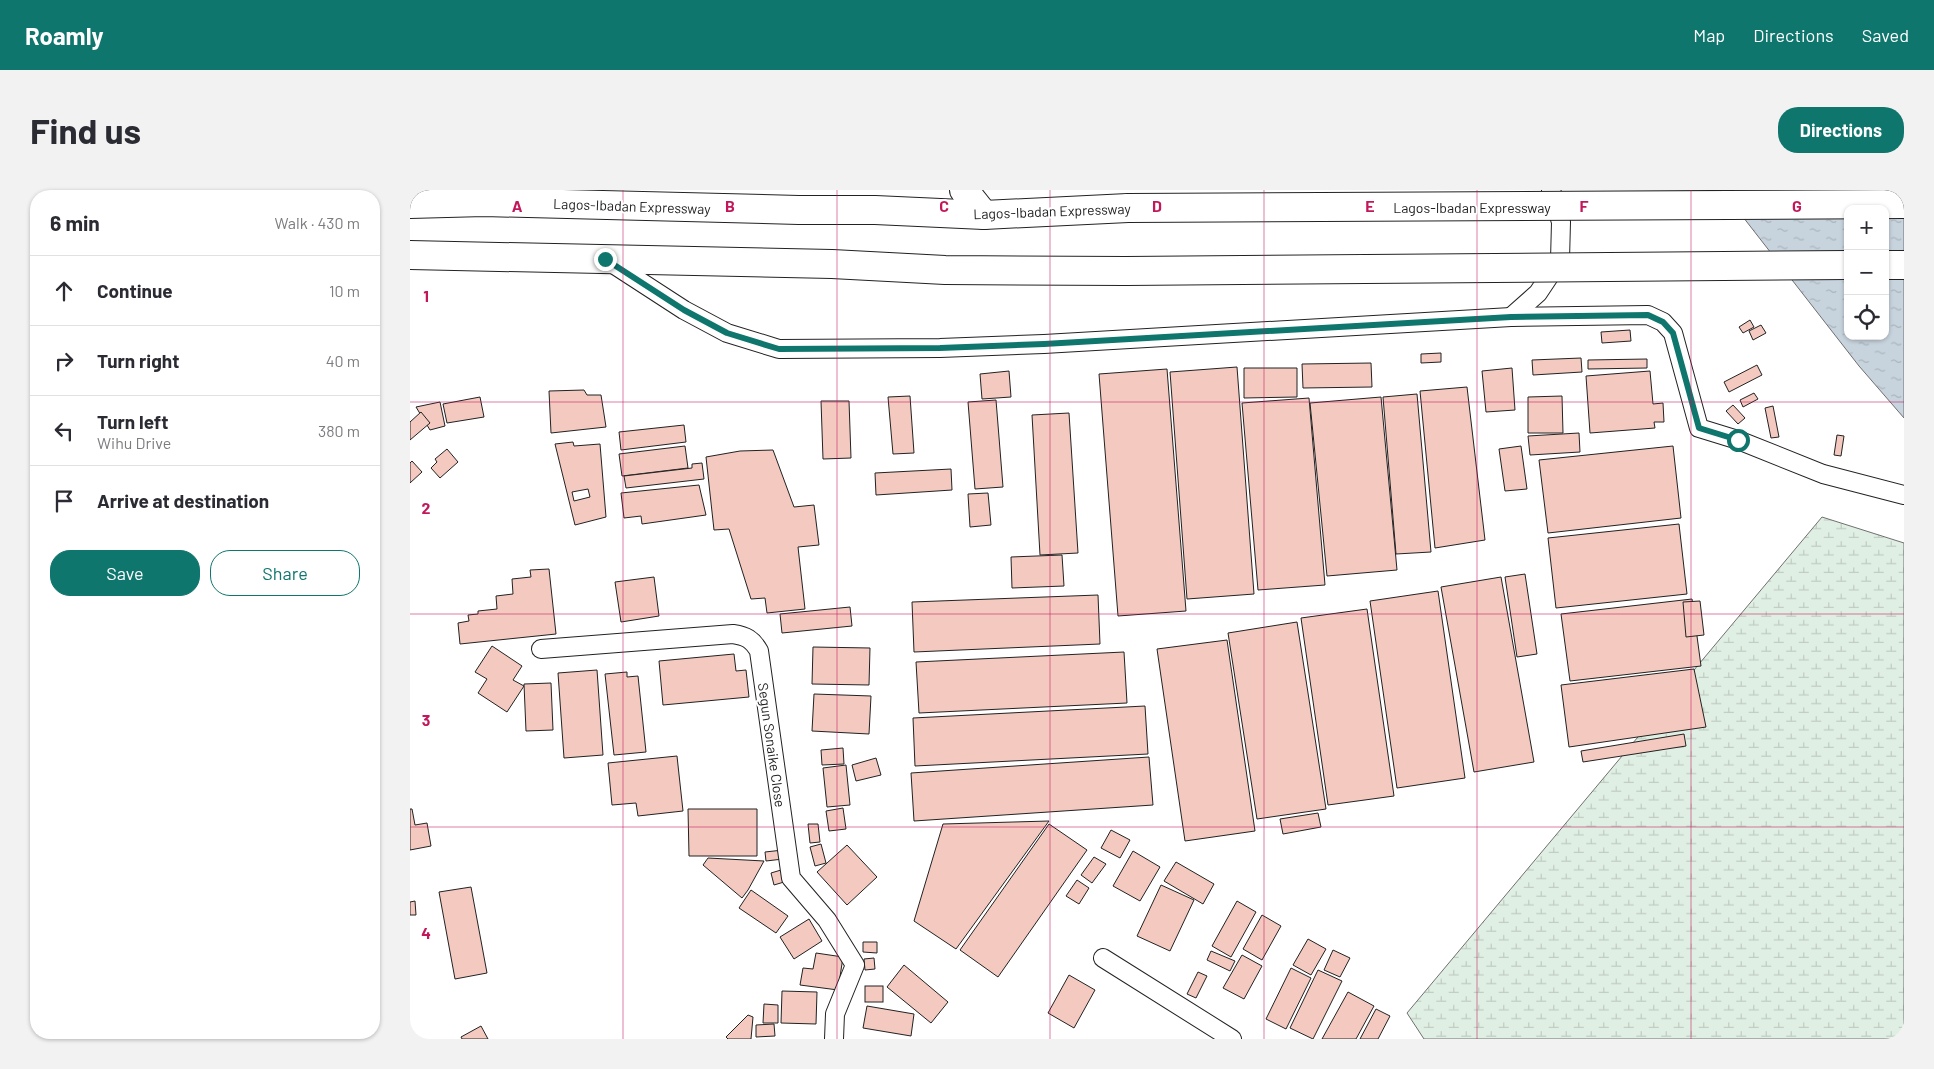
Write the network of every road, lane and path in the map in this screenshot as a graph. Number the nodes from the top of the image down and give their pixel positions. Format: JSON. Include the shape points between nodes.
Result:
{"nodes":[{"id":1,"x":827,"y":190,"type":"edge"},
{"id":2,"x":964,"y":190,"type":"edge"},
{"id":3,"x":1551,"y":190,"type":"edge"},
{"id":4,"x":410,"y":204,"type":"edge"},
{"id":5,"x":1904,"y":204,"type":"edge"},
{"id":6,"x":799,"y":210,"type":"junction"},
{"id":7,"x":984,"y":215,"type":"junction"},
{"id":8,"x":410,"y":255,"type":"edge"},
{"id":9,"x":605,"y":259,"type":"junction"},
{"id":10,"x":1904,"y":264,"type":"edge"},
{"id":11,"x":1844,"y":265,"type":"edge"},
{"id":12,"x":1889,"y":265,"type":"edge"},
{"id":13,"x":1511,"y":317,"type":"junction"},
{"id":14,"x":1904,"y":495,"type":"edge"},
{"id":15,"x":541,"y":649,"type":"dead end"},
{"id":16,"x":1102,"y":958,"type":"dead end"},
{"id":17,"x":834,"y":1039,"type":"edge"},
{"id":18,"x":1232,"y":1039,"type":"edge"}],
"edges":[{"from":1,"to":6,"type":"highway"},
{"from":2,"to":7,"type":"highway"},
{"from":3,"to":13,"type":"street","via":[[1561,222],[1560,260],[1538,293]]},
{"from":4,"to":6,"type":"highway","name":"Lagos-Ibadan Expressway","via":[[484,202]]},
{"from":5,"to":7,"type":"highway","name":"Lagos-Ibadan Expressway","bridge":true,"via":[[1128,208]]},
{"from":6,"to":7,"type":"highway","name":"Lagos-Ibadan Expressway"},
{"from":8,"to":9,"type":"highway"},
{"from":9,"to":11,"type":"highway","bridge":true,"via":[[945,270]]},
{"from":9,"to":13,"type":"street","via":[[684,310],[727,333],[779,349],[1044,344]]},
{"from":10,"to":12,"type":"highway"},
{"from":13,"to":14,"type":"street","via":[[1648,315],[1663,322],[1673,333],[1699,428],[1823,474]]},
{"from":15,"to":17,"type":"street","name":"Segun Sonaike Close","via":[[733,634],[753,642],[759,651],[791,878],[827,920],[854,964],[835,1014]]},
{"from":16,"to":18,"type":"street"}]}
